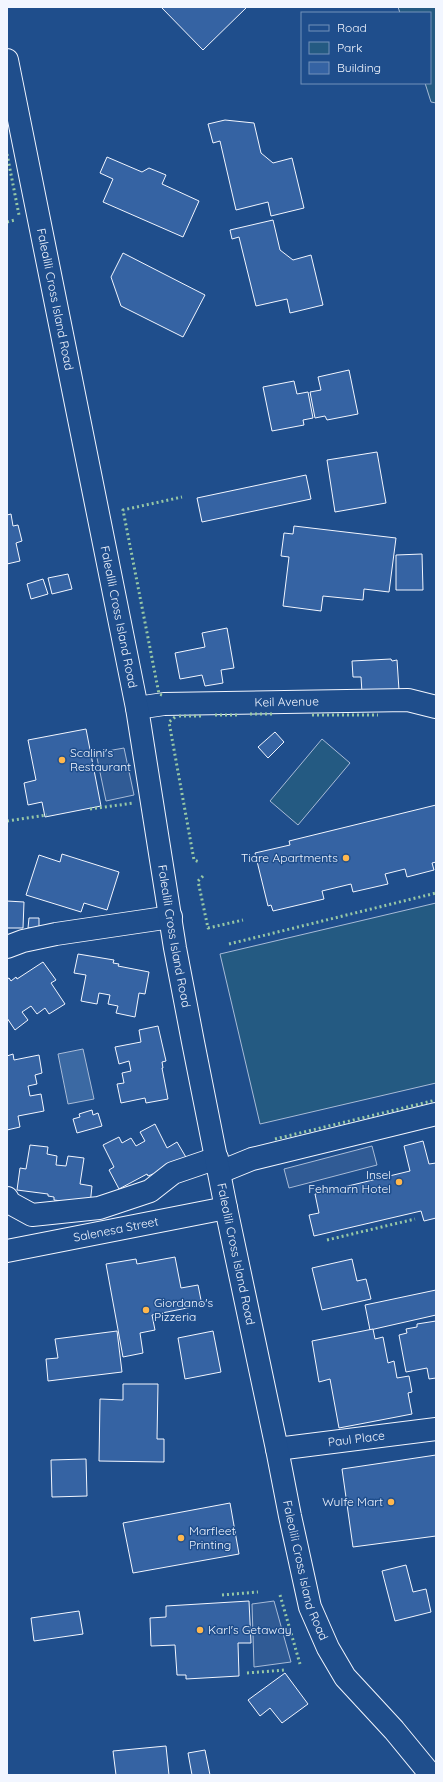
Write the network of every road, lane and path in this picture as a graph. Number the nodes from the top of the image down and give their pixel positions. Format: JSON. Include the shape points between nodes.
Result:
{"nodes":[{"id":1,"x":7,"y":60,"type":"edge"},
{"id":2,"x":137,"y":708,"type":"junction"},
{"id":3,"x":436,"y":708,"type":"edge"},
{"id":4,"x":171,"y":917,"type":"junction"},
{"id":5,"x":7,"y":947,"type":"edge"},
{"id":6,"x":436,"y":1114,"type":"edge"},
{"id":7,"x":218,"y":1165,"type":"junction"},
{"id":8,"x":7,"y":1198,"type":"edge"},
{"id":9,"x":226,"y":1208,"type":"junction"},
{"id":10,"x":7,"y":1251,"type":"edge"},
{"id":11,"x":436,"y":1429,"type":"edge"},
{"id":12,"x":278,"y":1449,"type":"junction"},
{"id":13,"x":431,"y":1775,"type":"edge"}],
"edges":[{"from":1,"to":2,"type":"main road","name":"Falealili Cross Island Road"},
{"from":2,"to":3,"type":"main road","name":"Keil Avenue","via":[[164,704],[408,700]]},
{"from":2,"to":4,"type":"main road","name":"Falealili Cross Island Road"},
{"from":4,"to":5,"type":"main road","via":[[56,934]]},
{"from":4,"to":7,"type":"main road","name":"Falealili Cross Island Road"},
{"from":6,"to":7,"type":"main road"},
{"from":7,"to":8,"type":"main road","via":[[173,1173],[150,1191],[99,1208],[32,1215],[10,1203]]},
{"from":7,"to":9,"type":"main road","name":"Falealili Cross Island Road"},
{"from":9,"to":10,"type":"main road","name":"Salenesa Street"},
{"from":9,"to":12,"type":"main road","name":"Falealili Cross Island Road"},
{"from":11,"to":12,"type":"main road","name":"Paul Place"},
{"from":12,"to":13,"type":"main road","name":"Falealili Cross Island Road","via":[[310,1607],[328,1648],[345,1677]]}]}
